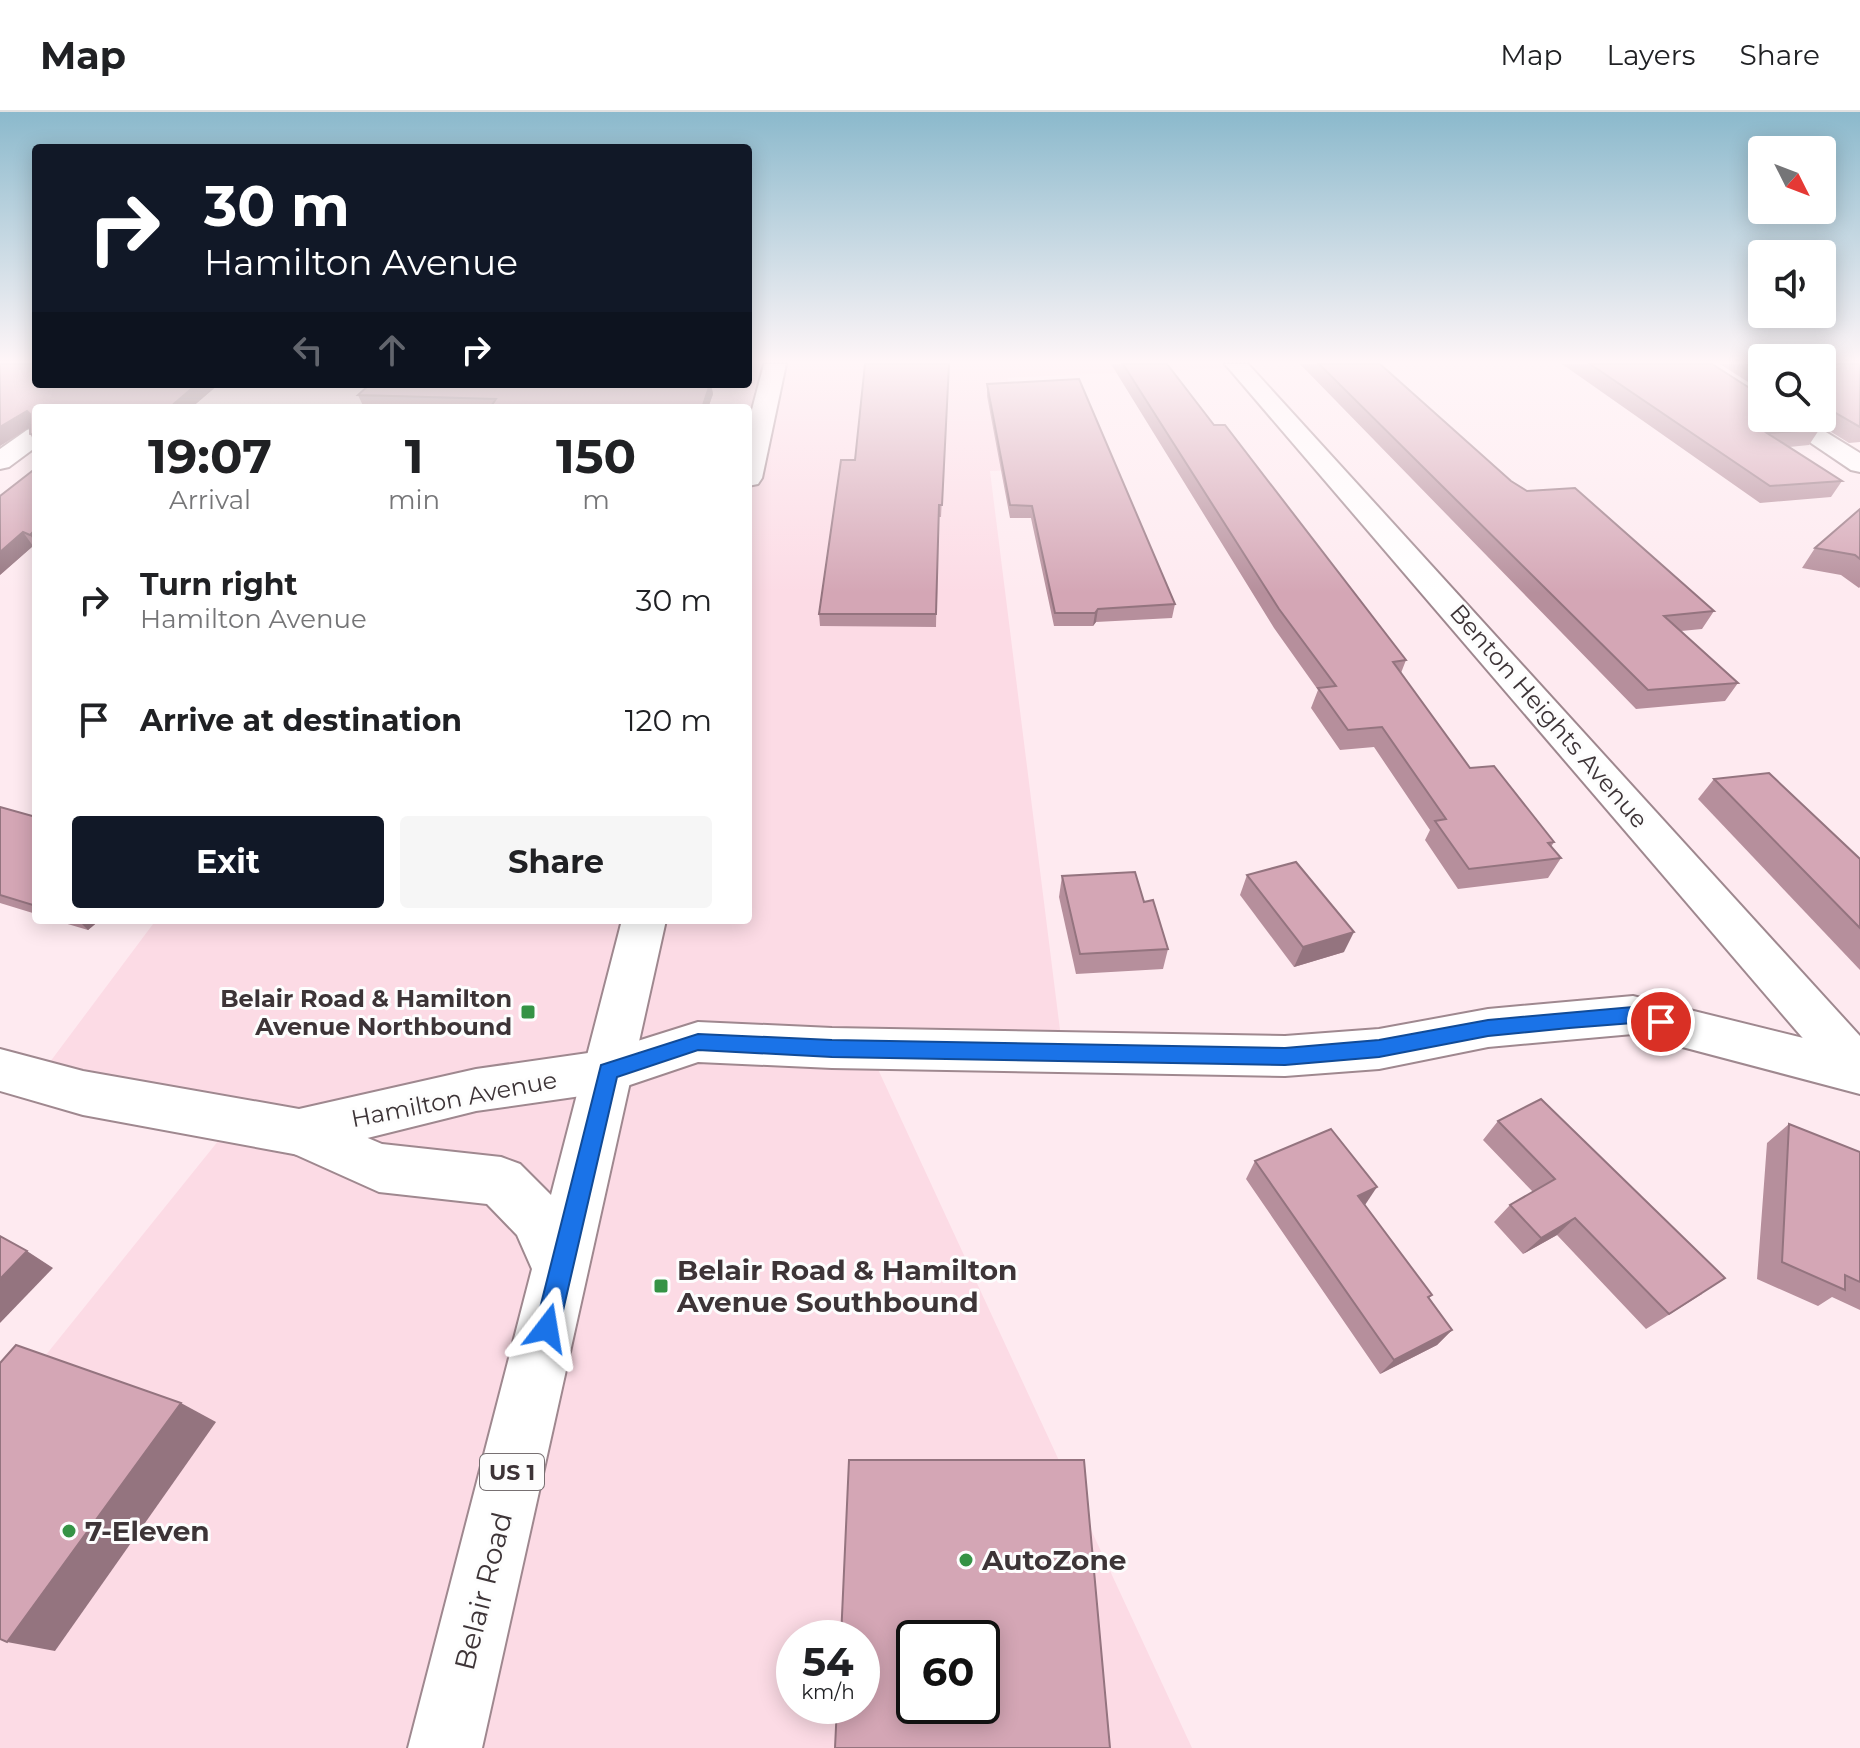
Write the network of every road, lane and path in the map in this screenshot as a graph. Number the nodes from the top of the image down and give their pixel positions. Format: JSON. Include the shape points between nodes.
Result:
{"nodes":[{"id":1,"x":29,"y":440,"type":"edge"},
{"id":2,"x":757,"y":440,"type":"edge"},
{"id":3,"x":1303,"y":440,"type":"edge"},
{"id":4,"x":1822,"y":440,"type":"edge"},
{"id":5,"x":0,"y":461,"type":"edge"},
{"id":6,"x":752,"y":461,"type":"edge"},
{"id":7,"x":1860,"y":464,"type":"edge"},
{"id":8,"x":643,"y":924,"type":"edge"},
{"id":9,"x":0,"y":1070,"type":"edge"},
{"id":10,"x":609,"y":1071,"type":"junction"},
{"id":11,"x":1860,"y":1071,"type":"edge"},
{"id":12,"x":299,"y":1132,"type":"junction"},
{"id":13,"x":561,"y":1270,"type":"junction"},
{"id":14,"x":445,"y":1748,"type":"edge"}],
"edges":[{"from":1,"to":5,"type":"street"},
{"from":2,"to":6,"type":"street"},
{"from":3,"to":11,"type":"street","name":"Benton Heights Avenue"},
{"from":4,"to":7,"type":"street"},
{"from":8,"to":10,"type":"street","name":"Belair Road","number":"US 1"},
{"from":9,"to":12,"type":"street","name":"Hamilton Avenue","via":[[83,1093]]},
{"from":10,"to":11,"type":"street","name":"Hamilton Avenue","via":[[698,1042],[1285,1056],[1379,1049],[1488,1028],[1633,1015]]},
{"from":10,"to":12,"type":"street","name":"Hamilton Avenue","via":[[476,1090]]},
{"from":10,"to":13,"type":"street","name":"Belair Road","number":"US 1"},
{"from":12,"to":13,"type":"street","via":[[379,1168],[501,1181],[536,1217]]},
{"from":13,"to":14,"type":"street","name":"Belair Road","number":"US 1"}]}
